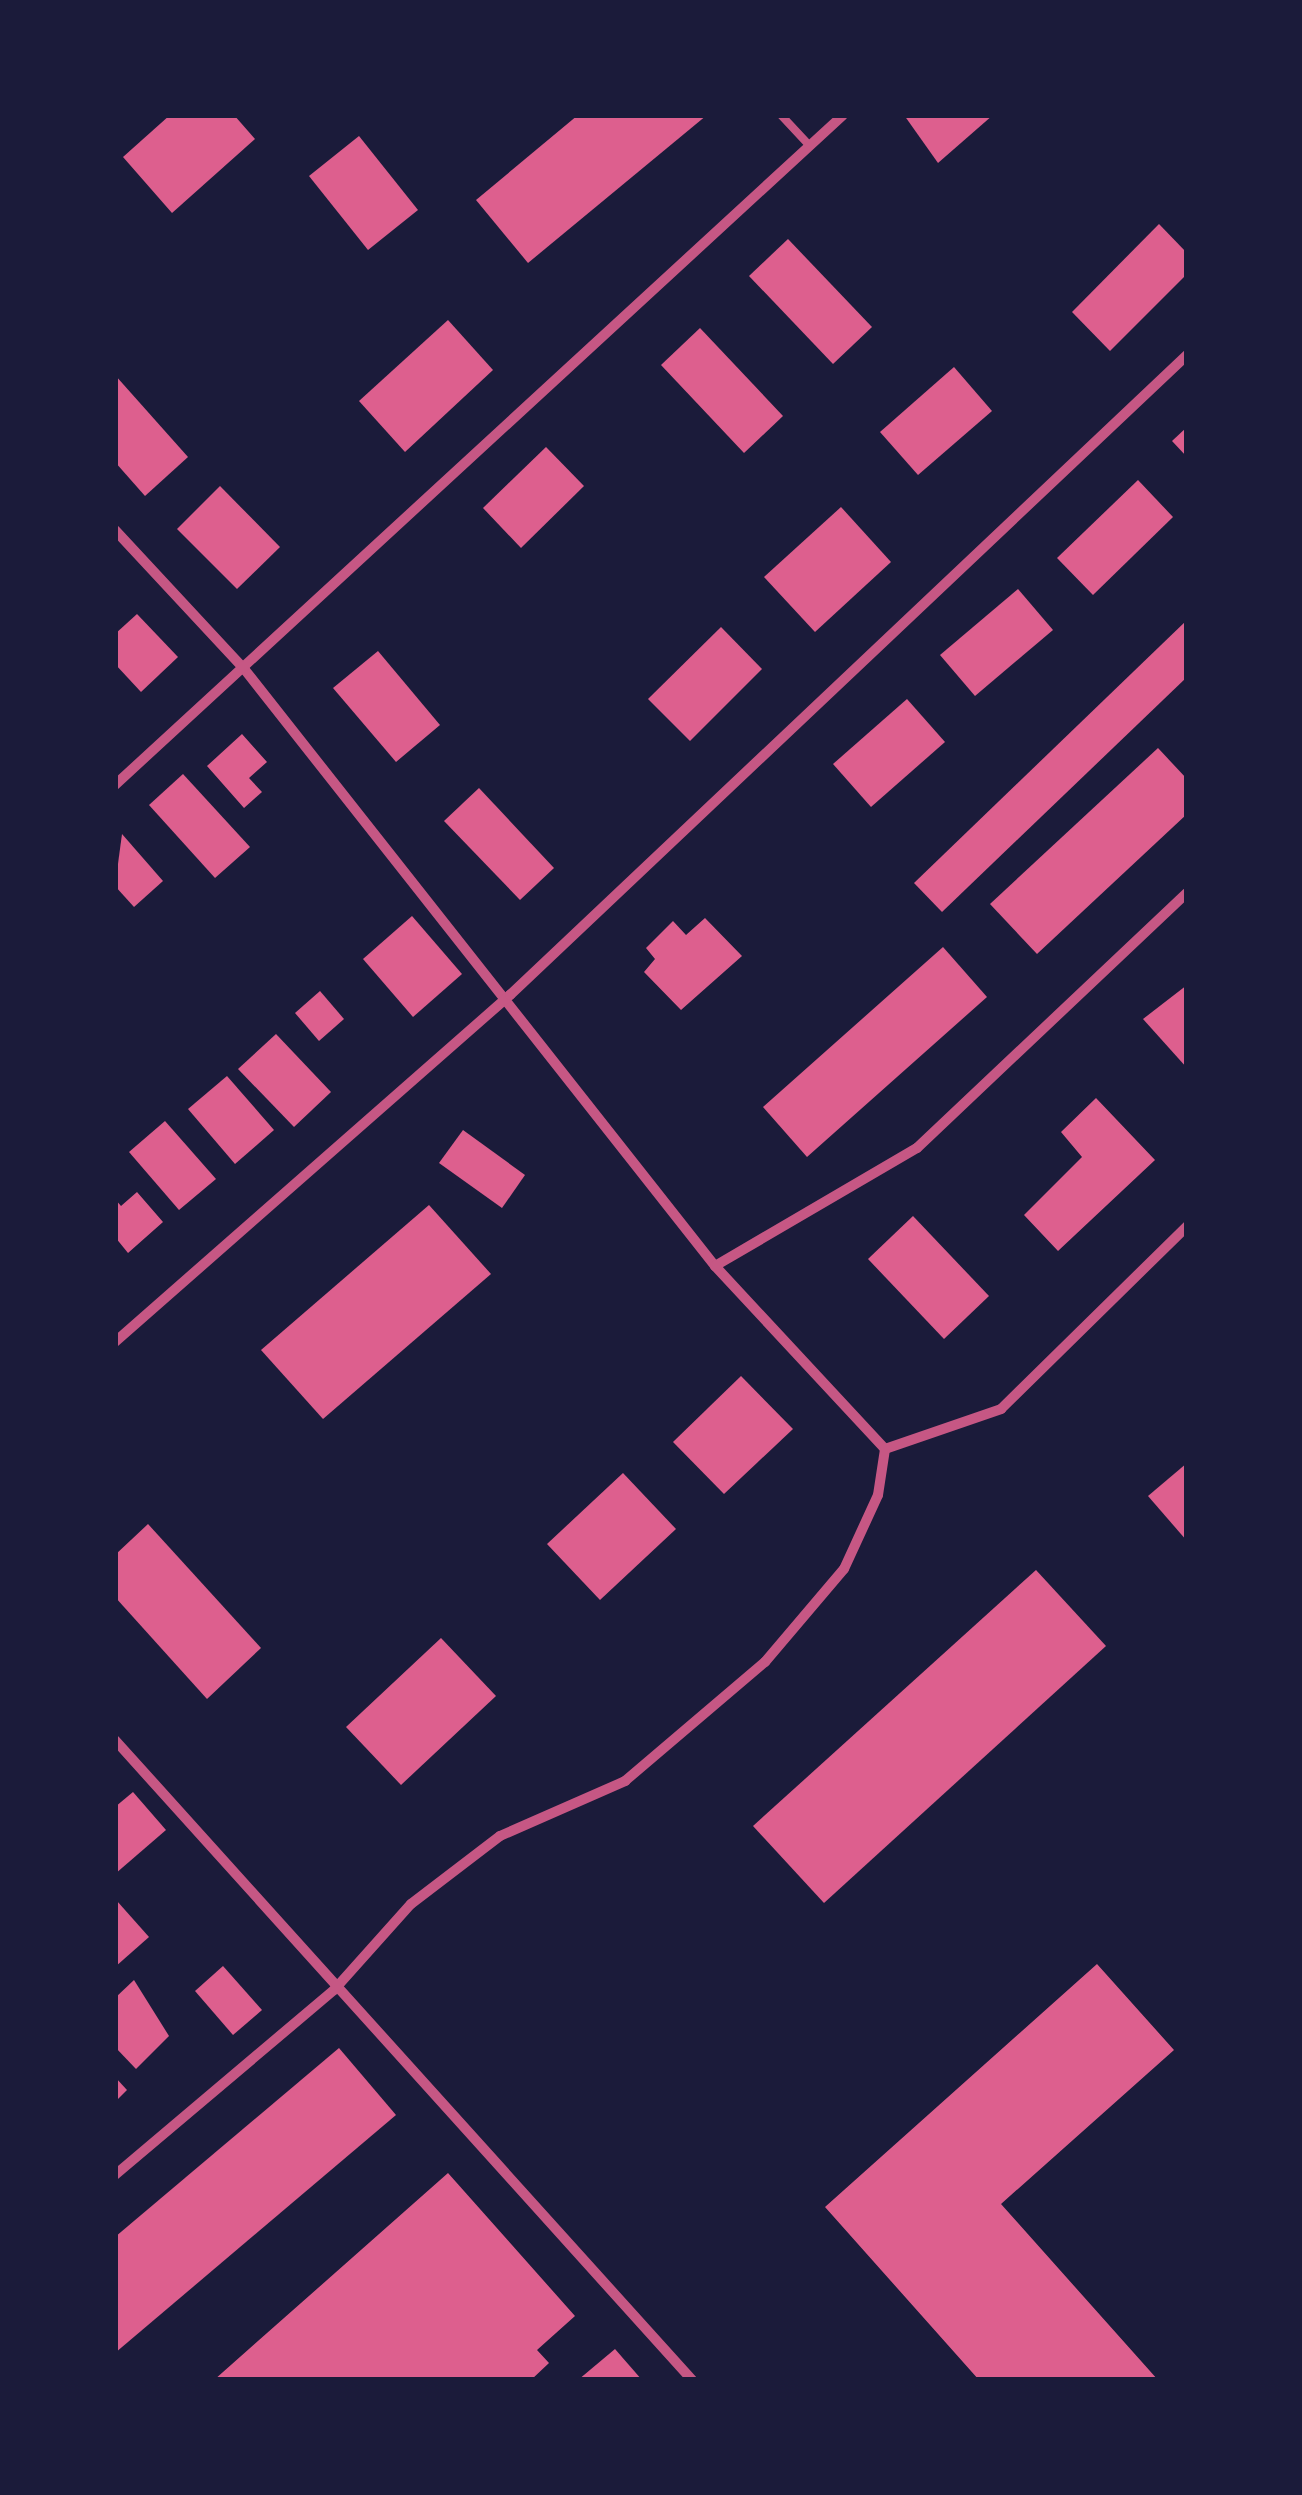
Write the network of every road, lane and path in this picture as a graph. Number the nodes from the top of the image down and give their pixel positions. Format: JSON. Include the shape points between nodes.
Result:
{"nodes":[{"id":1,"x":781,"y":115,"type":"edge"},
{"id":2,"x":843,"y":115,"type":"edge"},
{"id":3,"x":810,"y":146,"type":"junction"},
{"id":4,"x":1187,"y":355,"type":"edge"},
{"id":5,"x":115,"y":530,"type":"edge"},
{"id":6,"x":245,"y":670,"type":"junction"},
{"id":7,"x":115,"y":785,"type":"edge"},
{"id":8,"x":1187,"y":894,"type":"edge"},
{"id":9,"x":510,"y":995,"type":"junction"},
{"id":10,"x":1187,"y":1226,"type":"edge"},
{"id":11,"x":715,"y":1266,"type":"junction"},
{"id":12,"x":115,"y":1342,"type":"edge"},
{"id":13,"x":885,"y":1449,"type":"junction"},
{"id":14,"x":115,"y":1740,"type":"edge"},
{"id":15,"x":334,"y":1990,"type":"junction"},
{"id":16,"x":115,"y":2175,"type":"edge"},
{"id":17,"x":692,"y":2380,"type":"edge"}],
"edges":[{"from":1,"to":3,"type":"lane"},
{"from":2,"to":3,"type":"street"},
{"from":3,"to":6,"type":"street"},
{"from":4,"to":9,"type":"street"},
{"from":5,"to":6,"type":"street"},
{"from":6,"to":7,"type":"street"},
{"from":6,"to":9,"type":"street"},
{"from":8,"to":11,"type":"street","via":[[918,1148]]},
{"from":9,"to":11,"type":"street"},
{"from":9,"to":12,"type":"street"},
{"from":10,"to":13,"type":"street","via":[[1001,1408]]},
{"from":11,"to":13,"type":"street"},
{"from":13,"to":15,"type":"street","via":[[878,1495],[844,1569],[765,1662],[625,1781],[500,1836],[411,1904]]},
{"from":14,"to":15,"type":"street"},
{"from":15,"to":16,"type":"street"},
{"from":15,"to":17,"type":"street"}]}
